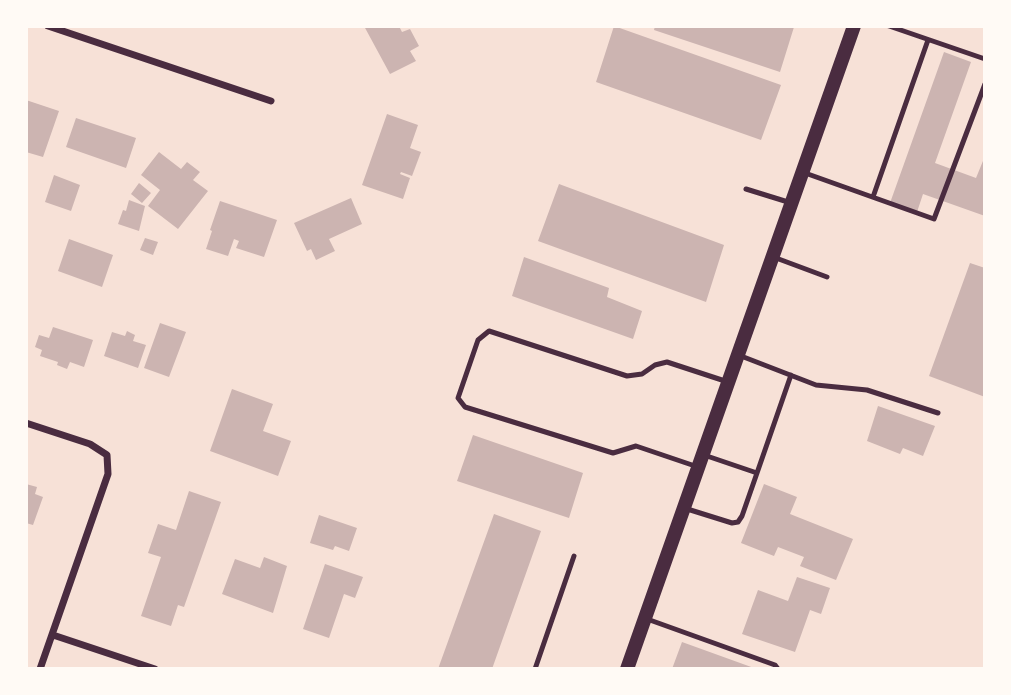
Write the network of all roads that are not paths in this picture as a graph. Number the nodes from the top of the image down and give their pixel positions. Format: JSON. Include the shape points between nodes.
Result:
{"nodes":[{"id":1,"x":48,"y":26,"type":"edge"},
{"id":2,"x":854,"y":26,"type":"edge"},
{"id":3,"x":889,"y":26,"type":"edge"},
{"id":4,"x":928,"y":40,"type":"junction"},
{"id":5,"x":985,"y":59,"type":"edge"},
{"id":6,"x":984,"y":86,"type":"edge"},
{"id":7,"x":271,"y":101,"type":"dead end"},
{"id":8,"x":802,"y":172,"type":"junction"},
{"id":9,"x":746,"y":189,"type":"dead end"},
{"id":10,"x":873,"y":197,"type":"junction"},
{"id":11,"x":792,"y":204,"type":"junction"},
{"id":12,"x":773,"y":257,"type":"junction"},
{"id":13,"x":827,"y":277,"type":"dead end"},
{"id":14,"x":738,"y":355,"type":"junction"},
{"id":15,"x":791,"y":375,"type":"junction"},
{"id":16,"x":728,"y":382,"type":"junction"},
{"id":17,"x":938,"y":413,"type":"dead end"},
{"id":18,"x":26,"y":422,"type":"edge"},
{"id":19,"x":701,"y":460,"type":"junction"},
{"id":20,"x":757,"y":473,"type":"junction"},
{"id":21,"x":684,"y":508,"type":"junction"},
{"id":22,"x":574,"y":556,"type":"dead end"},
{"id":23,"x":645,"y":619,"type":"junction"},
{"id":24,"x":53,"y":635,"type":"junction"},
{"id":25,"x":40,"y":669,"type":"edge"},
{"id":26,"x":155,"y":669,"type":"edge"},
{"id":27,"x":535,"y":669,"type":"edge"},
{"id":28,"x":627,"y":669,"type":"edge"},
{"id":29,"x":778,"y":669,"type":"edge"}],
"edges":[{"from":1,"to":7,"type":"street"},
{"from":2,"to":8,"type":"main road"},
{"from":3,"to":4,"type":"lane"},
{"from":4,"to":5,"type":"lane"},
{"from":4,"to":10,"type":"lane"},
{"from":6,"to":10,"type":"lane","via":[[934,219]]},
{"from":8,"to":10,"type":"lane"},
{"from":8,"to":11,"type":"main road"},
{"from":9,"to":11,"type":"lane"},
{"from":11,"to":12,"type":"main road"},
{"from":12,"to":13,"type":"lane"},
{"from":12,"to":14,"type":"main road"},
{"from":14,"to":15,"type":"lane"},
{"from":14,"to":16,"type":"main road"},
{"from":15,"to":17,"type":"lane","via":[[830,388],[867,390]]},
{"from":15,"to":20,"type":"lane"},
{"from":16,"to":19,"type":"main road"},
{"from":16,"to":19,"type":"lane","via":[[667,362],[627,376],[489,331],[478,340],[458,398],[465,407],[613,453],[636,446]]},
{"from":18,"to":24,"type":"street","via":[[90,444],[107,455],[108,474]]},
{"from":19,"to":20,"type":"lane"},
{"from":19,"to":21,"type":"main road"},
{"from":20,"to":21,"type":"lane","via":[[738,522]]},
{"from":21,"to":23,"type":"main road"},
{"from":22,"to":27,"type":"lane"},
{"from":23,"to":28,"type":"main road"},
{"from":23,"to":29,"type":"lane"},
{"from":24,"to":25,"type":"street"},
{"from":24,"to":26,"type":"street"}]}
